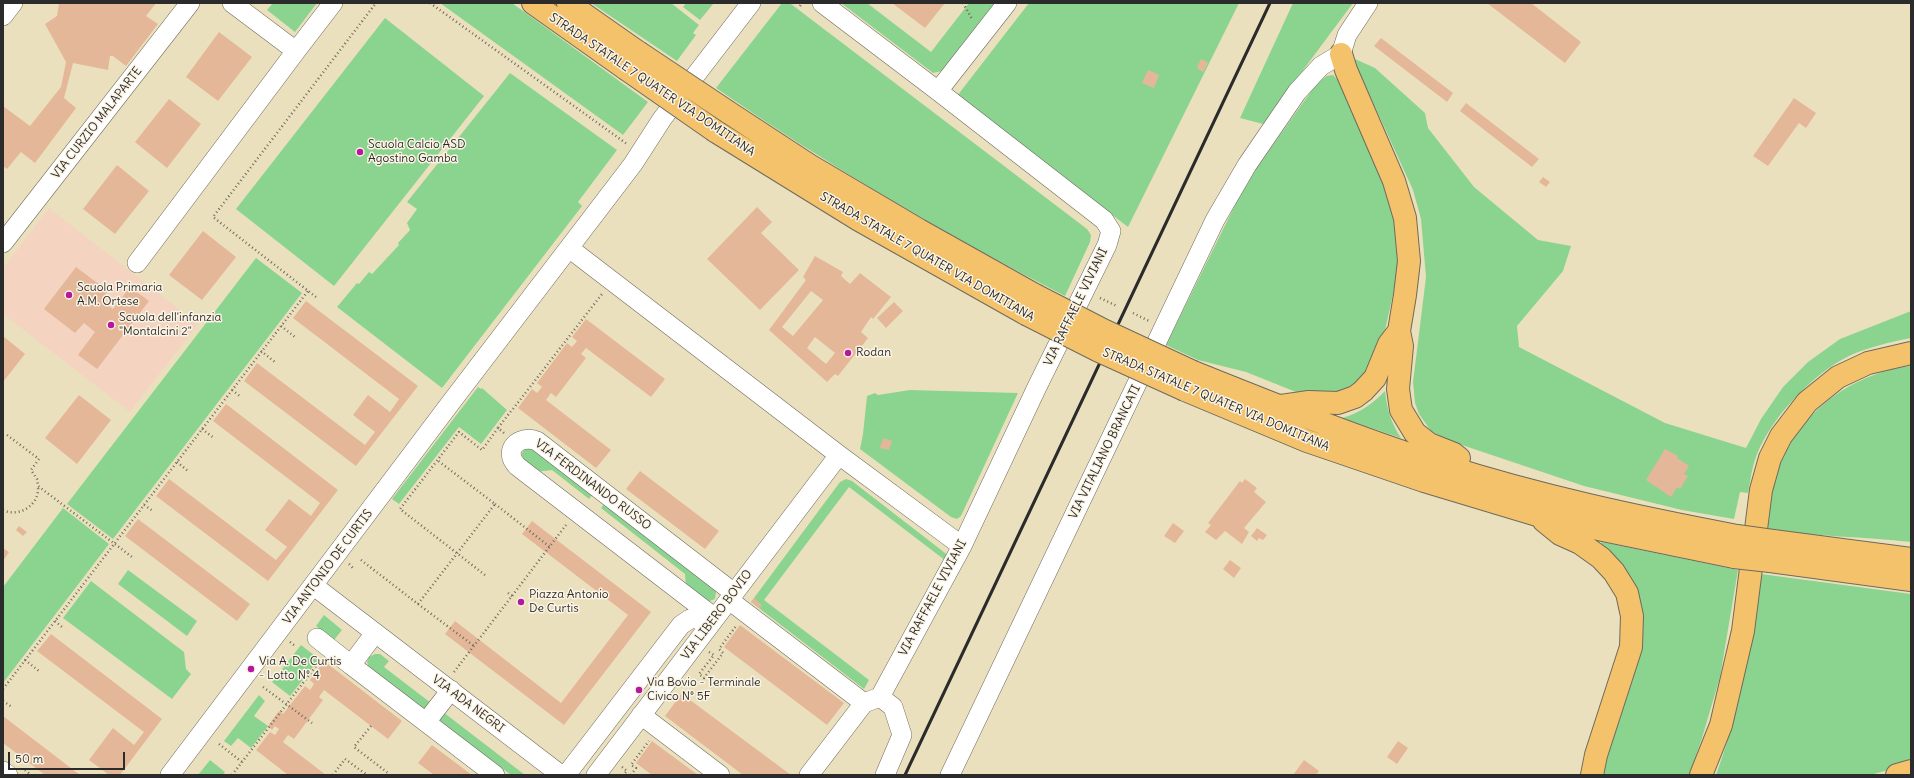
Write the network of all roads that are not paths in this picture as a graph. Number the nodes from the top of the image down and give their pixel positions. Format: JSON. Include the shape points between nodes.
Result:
{"nodes":[{"id":1,"x":13,"y":3,"type":"edge"},
{"id":2,"x":190,"y":3,"type":"edge"},
{"id":3,"x":333,"y":3,"type":"edge"},
{"id":4,"x":533,"y":3,"type":"edge"},
{"id":5,"x":568,"y":3,"type":"edge"},
{"id":6,"x":751,"y":3,"type":"edge"},
{"id":7,"x":822,"y":3,"type":"edge"},
{"id":8,"x":1007,"y":3,"type":"edge"},
{"id":9,"x":1368,"y":3,"type":"edge"},
{"id":10,"x":244,"y":7,"type":"edge"},
{"id":11,"x":3,"y":16,"type":"edge"},
{"id":12,"x":296,"y":51,"type":"junction"},
{"id":13,"x":1341,"y":54,"type":"junction"},
{"id":14,"x":938,"y":91,"type":"junction"},
{"id":15,"x":3,"y":243,"type":"edge"},
{"id":16,"x":569,"y":248,"type":"junction"},
{"id":17,"x":137,"y":263,"type":"dead end"},
{"id":18,"x":1399,"y":331,"type":"junction"},
{"id":19,"x":1911,"y":353,"type":"edge"},
{"id":20,"x":1189,"y":381,"type":"junction"},
{"id":21,"x":1279,"y":406,"type":"junction"},
{"id":22,"x":839,"y":455,"type":"junction"},
{"id":23,"x":1479,"y":475,"type":"junction"},
{"id":24,"x":602,"y":491,"type":"junction"},
{"id":25,"x":580,"y":514,"type":"junction"},
{"id":26,"x":1537,"y":515,"type":"junction"},
{"id":27,"x":962,"y":546,"type":"junction"},
{"id":28,"x":1772,"y":551,"type":"junction"},
{"id":29,"x":1911,"y":559,"type":"edge"},
{"id":30,"x":1911,"y":580,"type":"edge"},
{"id":31,"x":314,"y":586,"type":"junction"},
{"id":32,"x":731,"y":596,"type":"junction"},
{"id":33,"x":715,"y":618,"type":"junction"},
{"id":34,"x":375,"y":633,"type":"junction"},
{"id":35,"x":320,"y":647,"type":"road end"},
{"id":36,"x":351,"y":665,"type":"junction"},
{"id":37,"x":447,"y":688,"type":"junction"},
{"id":38,"x":872,"y":700,"type":"junction"},
{"id":39,"x":641,"y":715,"type":"junction"},
{"id":40,"x":426,"y":722,"type":"junction"},
{"id":41,"x":3,"y":771,"type":"edge"},
{"id":42,"x":1911,"y":771,"type":"edge"},
{"id":43,"x":8,"y":775,"type":"edge"},
{"id":44,"x":170,"y":775,"type":"edge"},
{"id":45,"x":495,"y":775,"type":"edge"},
{"id":46,"x":561,"y":775,"type":"edge"},
{"id":47,"x":566,"y":775,"type":"edge"},
{"id":48,"x":596,"y":775,"type":"edge"},
{"id":49,"x":720,"y":775,"type":"edge"},
{"id":50,"x":809,"y":775,"type":"edge"},
{"id":51,"x":885,"y":775,"type":"edge"},
{"id":52,"x":950,"y":775,"type":"edge"},
{"id":53,"x":1592,"y":775,"type":"edge"},
{"id":54,"x":1701,"y":775,"type":"edge"},
{"id":55,"x":1897,"y":775,"type":"edge"}],
"edges":[{"from":1,"to":11,"type":"street"},
{"from":2,"to":15,"type":"street","name":"VIA CURZIO MALAPARTE"},
{"from":3,"to":12,"type":"street"},
{"from":4,"to":20,"type":"highway","name":"STRADA STATALE 7 QUATER VIA DOMITIANA","bridge":true,"via":[[715,131],[859,220],[1026,314],[1097,350]]},
{"from":5,"to":20,"type":"highway","name":"STRADA STATALE 7 QUATER VIA DOMITIANA","bridge":true,"via":[[809,165],[919,230],[1105,331]]},
{"from":6,"to":16,"type":"street","name":"VIA ANTONIO DE CURTIS","via":[[662,119],[633,164]]},
{"from":7,"to":14,"type":"street","name":"VIA RAFFAELE VIVIANI"},
{"from":8,"to":14,"type":"street"},
{"from":9,"to":13,"type":"street","via":[[1347,35]]},
{"from":10,"to":12,"type":"street"},
{"from":12,"to":17,"type":"street"},
{"from":13,"to":18,"type":"highway","via":[[1394,181],[1405,218],[1409,261]]},
{"from":13,"to":52,"type":"street","name":"VIA VITALIANO BRANCATI","via":[[1321,66],[1308,78],[1230,192]]},
{"from":14,"to":27,"type":"street","name":"VIA RAFFAELE VIVIANI","via":[[1104,220],[1111,231],[1107,245]]},
{"from":16,"to":22,"type":"street"},
{"from":16,"to":31,"type":"street","name":"VIA ANTONIO DE CURTIS"},
{"from":18,"to":21,"type":"highway","via":[[1389,344],[1375,378],[1363,392],[1338,403],[1309,402]]},
{"from":18,"to":23,"type":"highway","via":[[1402,346],[1398,389],[1401,410],[1405,418],[1415,433],[1429,444],[1454,454]]},
{"from":19,"to":54,"type":"highway","via":[[1868,363],[1838,377],[1807,402],[1781,436],[1770,458],[1760,490],[1743,632],[1721,725]]},
{"from":20,"to":21,"type":"highway","name":"STRADA STATALE 7 QUATER VIA DOMITIANA"},
{"from":20,"to":26,"type":"highway","name":"STRADA STATALE 7 QUATER VIA DOMITIANA","via":[[1307,441],[1424,481]]},
{"from":21,"to":23,"type":"highway","name":"STRADA STATALE 7 QUATER VIA DOMITIANA","via":[[1350,434]]},
{"from":22,"to":27,"type":"street"},
{"from":22,"to":32,"type":"street","name":"VIA LIBERO BOVIO"},
{"from":23,"to":28,"type":"highway","name":"STRADA STATALE 7 QUATER VIA DOMITIANA","bridge":true,"via":[[1604,509],[1736,536]]},
{"from":24,"to":25,"type":"street"},
{"from":24,"to":25,"type":"street","name":"VIA FERDINANDO RUSSO","via":[[537,441],[527,439],[518,443],[511,452],[514,462]]},
{"from":24,"to":32,"type":"street","name":"VIA FERDINANDO RUSSO"},
{"from":25,"to":33,"type":"street","name":"VIA FERDINANDO RUSSO"},
{"from":26,"to":28,"type":"highway","name":"STRADA STATALE 7 QUATER VIA DOMITIANA","bridge":true,"via":[[1734,557]]},
{"from":26,"to":53,"type":"highway","via":[[1560,534],[1580,543],[1601,558],[1614,572],[1627,594],[1632,616],[1631,647],[1596,755]]},
{"from":27,"to":38,"type":"street","name":"VIA RAFFAELE VIVIANI"},
{"from":28,"to":29,"type":"highway","name":"STRADA STATALE 7 QUATER VIA DOMITIANA"},
{"from":28,"to":30,"type":"highway","name":"STRADA STATALE 7 QUATER VIA DOMITIANA"},
{"from":31,"to":34,"type":"street","name":"VIA ADA NEGRI"},
{"from":31,"to":44,"type":"street","name":"VIA ANTONIO DE CURTIS"},
{"from":32,"to":33,"type":"street","name":"VIA LIBERO BOVIO"},
{"from":32,"to":38,"type":"street","name":"VIA FERDINANDO RUSSO"},
{"from":33,"to":39,"type":"street","name":"VIA LIBERO BOVIO"},
{"from":33,"to":47,"type":"street","via":[[690,619],[678,628]]},
{"from":34,"to":36,"type":"street"},
{"from":34,"to":37,"type":"street","name":"VIA ADA NEGRI"},
{"from":35,"to":36,"type":"street"},
{"from":36,"to":40,"type":"street"},
{"from":37,"to":40,"type":"street"},
{"from":37,"to":46,"type":"street","name":"VIA ADA NEGRI"},
{"from":38,"to":50,"type":"street","name":"VIA RAFFAELE VIVIANI"},
{"from":38,"to":51,"type":"street","name":"VIA FERDINANDO RUSSO","via":[[893,707],[902,735]]},
{"from":39,"to":48,"type":"street","name":"VIA LIBERO BOVIO"},
{"from":39,"to":49,"type":"street"},
{"from":40,"to":45,"type":"street"},
{"from":41,"to":43,"type":"street"},
{"from":42,"to":55,"type":"highway"}]}
